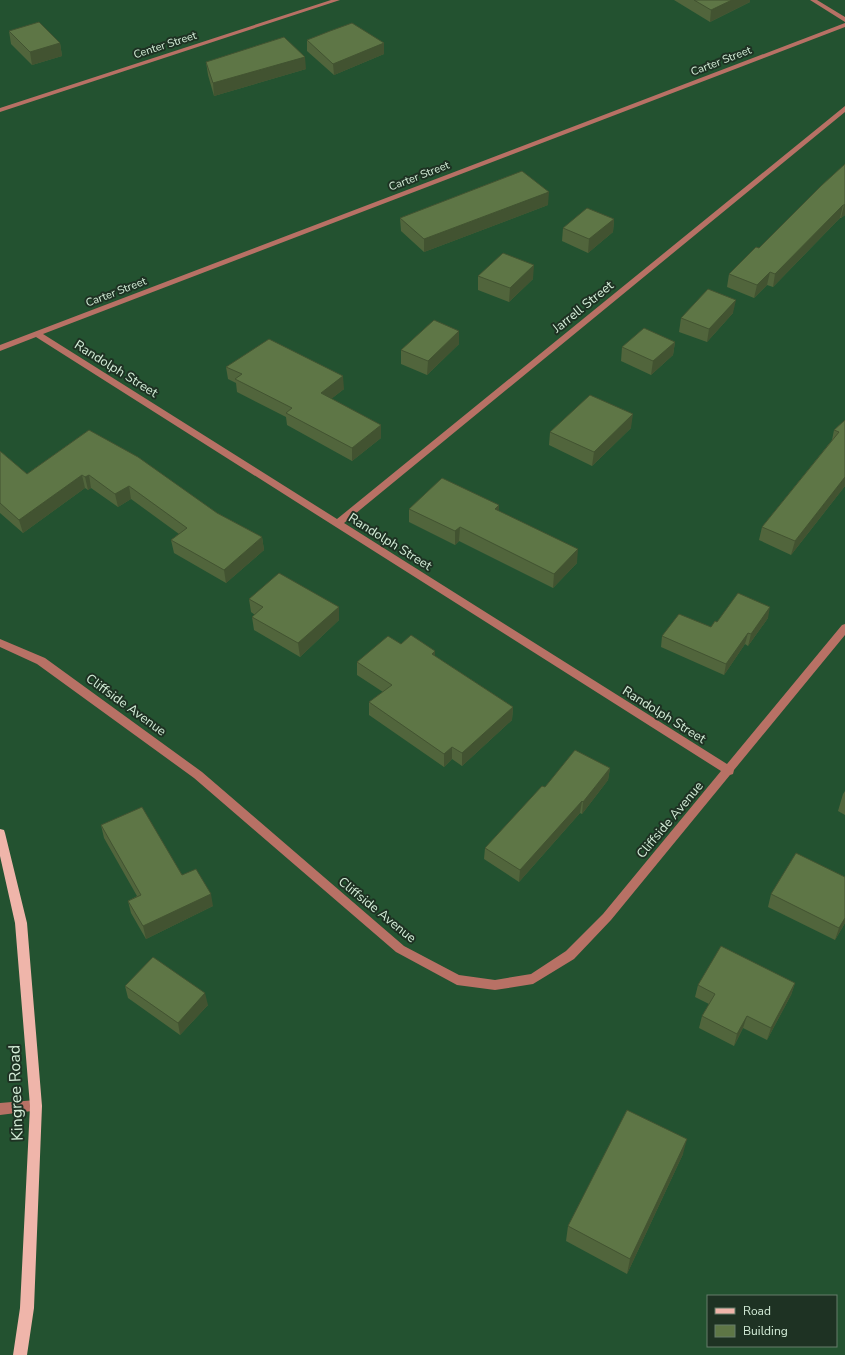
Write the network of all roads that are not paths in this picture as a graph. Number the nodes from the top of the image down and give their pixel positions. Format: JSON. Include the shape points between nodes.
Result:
{"nodes":[{"id":1,"x":337,"y":0,"type":"edge"},
{"id":2,"x":814,"y":0,"type":"edge"},
{"id":3,"x":845,"y":20,"type":"edge"},
{"id":4,"x":845,"y":25,"type":"edge"},
{"id":5,"x":845,"y":108,"type":"edge"},
{"id":6,"x":0,"y":110,"type":"edge"},
{"id":7,"x":37,"y":334,"type":"junction"},
{"id":8,"x":0,"y":348,"type":"edge"},
{"id":9,"x":337,"y":524,"type":"junction"},
{"id":10,"x":845,"y":628,"type":"edge"},
{"id":11,"x":0,"y":643,"type":"edge"},
{"id":12,"x":729,"y":771,"type":"junction"},
{"id":13,"x":0,"y":833,"type":"edge"},
{"id":14,"x":36,"y":1106,"type":"junction"},
{"id":15,"x":0,"y":1109,"type":"edge"},
{"id":16,"x":20,"y":1355,"type":"edge"}],
"edges":[{"from":1,"to":6,"type":"street","name":"Center Street"},
{"from":2,"to":3,"type":"street"},
{"from":4,"to":7,"type":"street","name":"Carter Street"},
{"from":5,"to":9,"type":"street","name":"Jarrell Street"},
{"from":7,"to":8,"type":"street","name":"Carter Street"},
{"from":7,"to":9,"type":"street","name":"Randolph Street"},
{"from":9,"to":12,"type":"street","name":"Randolph Street"},
{"from":10,"to":12,"type":"street","name":"Cliffside Avenue"},
{"from":11,"to":12,"type":"street","name":"Cliffside Avenue","via":[[41,660],[198,775],[400,949],[457,980],[495,985],[533,979],[570,955],[608,917]]},
{"from":13,"to":14,"type":"main road","name":"Kingree Road","via":[[21,923]]},
{"from":14,"to":15,"type":"street"},
{"from":14,"to":16,"type":"main road","name":"Kingree Road","via":[[26,1308]]}]}
